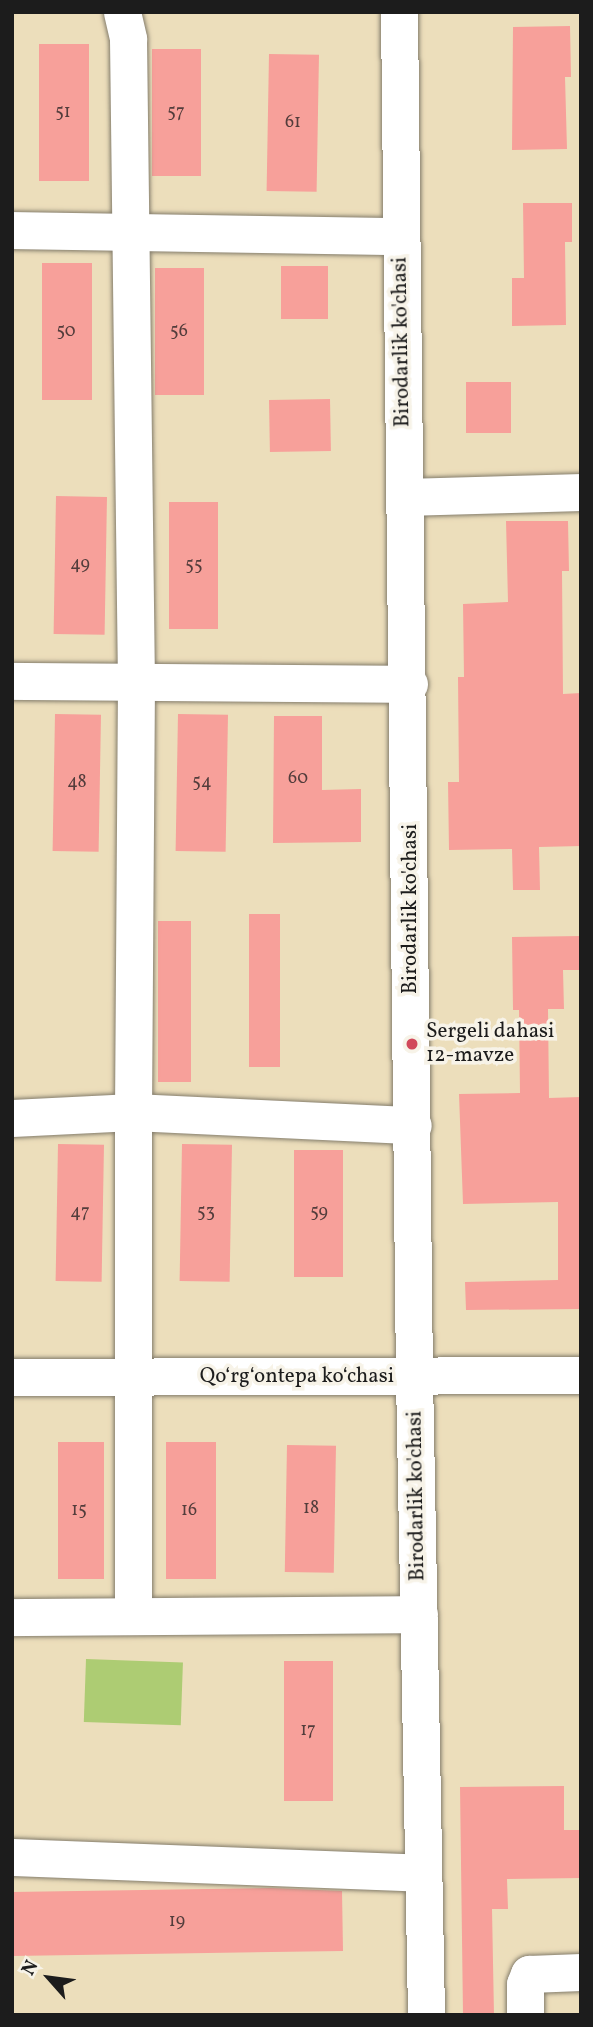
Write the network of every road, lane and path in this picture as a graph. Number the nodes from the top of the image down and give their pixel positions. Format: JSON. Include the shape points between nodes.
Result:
{"nodes":[{"id":1,"x":122,"y":12,"type":"edge"},
{"id":2,"x":399,"y":12,"type":"edge"},
{"id":3,"x":12,"y":230,"type":"edge"},
{"id":4,"x":400,"y":236,"type":"junction"},
{"id":5,"x":581,"y":492,"type":"edge"},
{"id":6,"x":405,"y":497,"type":"junction"},
{"id":7,"x":12,"y":681,"type":"edge"},
{"id":8,"x":136,"y":682,"type":"junction"},
{"id":9,"x":409,"y":684,"type":"junction"},
{"id":10,"x":134,"y":1112,"type":"junction"},
{"id":11,"x":12,"y":1118,"type":"edge"},
{"id":12,"x":413,"y":1125,"type":"junction"},
{"id":13,"x":581,"y":1376,"type":"edge"},
{"id":14,"x":12,"y":1377,"type":"edge"},
{"id":15,"x":134,"y":1377,"type":"junction"},
{"id":16,"x":414,"y":1377,"type":"junction"},
{"id":17,"x":419,"y":1615,"type":"junction"},
{"id":18,"x":133,"y":1616,"type":"junction"},
{"id":19,"x":12,"y":1618,"type":"edge"},
{"id":20,"x":12,"y":1857,"type":"edge"},
{"id":21,"x":423,"y":1873,"type":"junction"},
{"id":22,"x":581,"y":1972,"type":"edge"},
{"id":23,"x":426,"y":2015,"type":"edge"},
{"id":24,"x":525,"y":2015,"type":"edge"}],
"edges":[{"from":1,"to":8,"type":"street","via":[[128,38]]},
{"from":2,"to":4,"type":"street","name":"Birodarlik ko'chasi"},
{"from":3,"to":4,"type":"street"},
{"from":4,"to":6,"type":"street","name":"Birodarlik ko'chasi"},
{"from":5,"to":6,"type":"street"},
{"from":6,"to":9,"type":"street","name":"Birodarlik ko'chasi"},
{"from":7,"to":8,"type":"street"},
{"from":8,"to":9,"type":"street"},
{"from":8,"to":10,"type":"street"},
{"from":9,"to":12,"type":"street","name":"Birodarlik ko'chasi"},
{"from":10,"to":11,"type":"street"},
{"from":10,"to":12,"type":"street"},
{"from":10,"to":15,"type":"street"},
{"from":12,"to":16,"type":"street","name":"Birodarlik ko'chasi"},
{"from":13,"to":16,"type":"street","name":"Qoʻrgʻontepa koʻchasi"},
{"from":14,"to":15,"type":"street","name":"Qoʻrgʻontepa koʻchasi"},
{"from":15,"to":16,"type":"street","name":"Qoʻrgʻontepa koʻchasi"},
{"from":15,"to":18,"type":"street"},
{"from":16,"to":17,"type":"street","name":"Birodarlik ko'chasi"},
{"from":17,"to":18,"type":"street"},
{"from":17,"to":21,"type":"street","name":"Birodarlik ko'chasi"},
{"from":18,"to":19,"type":"street"},
{"from":20,"to":21,"type":"street"},
{"from":21,"to":23,"type":"street","name":"Birodarlik ko'chasi"},
{"from":22,"to":24,"type":"street","via":[[529,1974]]}]}
